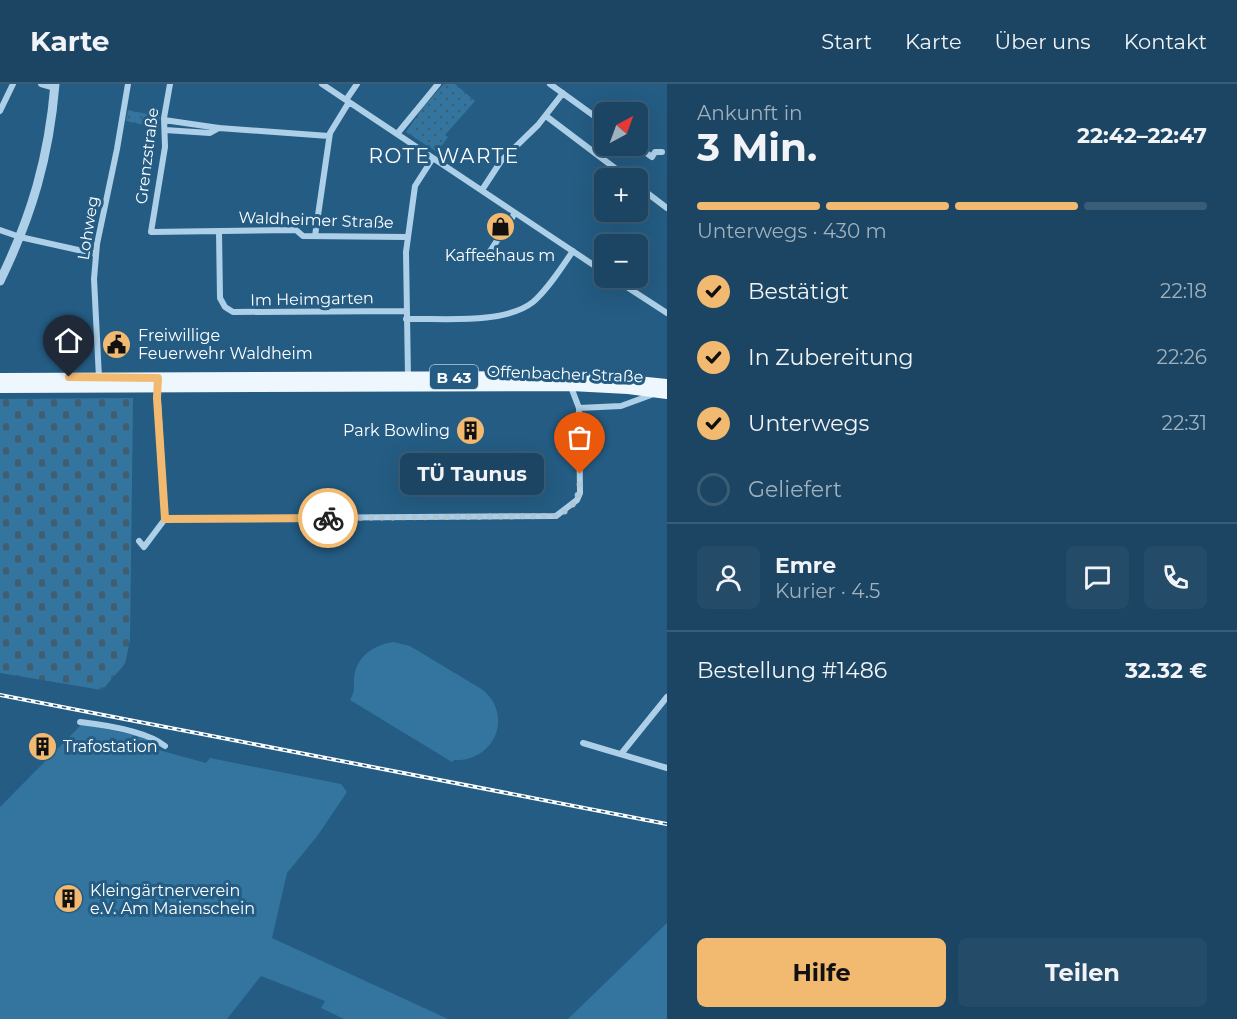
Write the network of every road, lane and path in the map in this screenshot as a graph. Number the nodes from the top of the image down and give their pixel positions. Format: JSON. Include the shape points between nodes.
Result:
{"nodes":[{"id":1,"x":14,"y":84,"type":"edge"},
{"id":2,"x":42,"y":84,"type":"edge"},
{"id":3,"x":128,"y":84,"type":"edge"},
{"id":4,"x":170,"y":84,"type":"edge"},
{"id":5,"x":322,"y":84,"type":"edge"},
{"id":6,"x":357,"y":84,"type":"edge"},
{"id":7,"x":438,"y":84,"type":"edge"},
{"id":8,"x":550,"y":84,"type":"edge"},
{"id":9,"x":55,"y":86,"type":"edge"},
{"id":10,"x":563,"y":93,"type":"junction"},
{"id":11,"x":348,"y":101,"type":"junction"},
{"id":12,"x":0,"y":111,"type":"edge"},
{"id":13,"x":546,"y":116,"type":"junction"},
{"id":14,"x":594,"y":116,"type":"edge"},
{"id":15,"x":164,"y":120,"type":"junction"},
{"id":16,"x":219,"y":128,"type":"junction"},
{"id":17,"x":165,"y":130,"type":"junction"},
{"id":18,"x":397,"y":134,"type":"junction"},
{"id":19,"x":329,"y":136,"type":"junction"},
{"id":20,"x":662,"y":152,"type":"dead end"},
{"id":21,"x":648,"y":154,"type":"edge"},
{"id":22,"x":433,"y":158,"type":"junction"},
{"id":23,"x":615,"y":168,"type":"edge"},
{"id":24,"x":482,"y":190,"type":"junction"},
{"id":25,"x":648,"y":194,"type":"edge"},
{"id":26,"x":667,"y":208,"type":"edge"},
{"id":27,"x":515,"y":213,"type":"junction"},
{"id":28,"x":0,"y":230,"type":"edge"},
{"id":29,"x":219,"y":231,"type":"junction"},
{"id":30,"x":151,"y":232,"type":"joint"},
{"id":31,"x":315,"y":236,"type":"junction"},
{"id":32,"x":20,"y":237,"type":"junction"},
{"id":33,"x":407,"y":237,"type":"junction"},
{"id":34,"x":573,"y":251,"type":"junction"},
{"id":35,"x":96,"y":254,"type":"junction"},
{"id":36,"x":497,"y":257,"type":"dead end"},
{"id":37,"x":594,"y":265,"type":"edge"},
{"id":38,"x":0,"y":281,"type":"edge"},
{"id":39,"x":628,"y":288,"type":"edge"},
{"id":40,"x":667,"y":313,"type":"edge"},
{"id":41,"x":406,"y":315,"type":"junction"},
{"id":42,"x":0,"y":378,"type":"edge"},
{"id":43,"x":99,"y":378,"type":"junction"},
{"id":44,"x":408,"y":378,"type":"junction"},
{"id":45,"x":136,"y":383,"type":"junction"},
{"id":46,"x":157,"y":383,"type":"junction"},
{"id":47,"x":667,"y":384,"type":"edge"},
{"id":48,"x":571,"y":386,"type":"junction"},
{"id":49,"x":0,"y":388,"type":"edge"},
{"id":50,"x":662,"y":393,"type":"edge"},
{"id":51,"x":579,"y":408,"type":"junction"},
{"id":52,"x":165,"y":519,"type":"junction"},
{"id":53,"x":139,"y":541,"type":"dead end"},
{"id":54,"x":667,"y":698,"type":"edge"},
{"id":55,"x":80,"y":722,"type":"dead end"},
{"id":56,"x":582,"y":743,"type":"dead end"},
{"id":57,"x":165,"y":746,"type":"dead end"},
{"id":58,"x":621,"y":754,"type":"junction"},
{"id":59,"x":667,"y":768,"type":"edge"}],
"edges":[{"from":1,"to":12,"type":"street"},
{"from":2,"to":9,"type":"street"},
{"from":3,"to":35,"type":"street","name":"Lohweg"},
{"from":4,"to":15,"type":"street","name":"Grenzstraße"},
{"from":5,"to":11,"type":"street"},
{"from":6,"to":11,"type":"street"},
{"from":7,"to":18,"type":"street"},
{"from":8,"to":10,"type":"street"},
{"from":9,"to":32,"type":"street","via":[[42,172]]},
{"from":10,"to":13,"type":"street"},
{"from":10,"to":14,"type":"street"},
{"from":11,"to":18,"type":"street"},
{"from":11,"to":19,"type":"street"},
{"from":13,"to":23,"type":"street"},
{"from":13,"to":24,"type":"street","via":[[505,157]]},
{"from":15,"to":16,"type":"street"},
{"from":15,"to":17,"type":"street","name":"Grenzstraße"},
{"from":16,"to":17,"type":"street","via":[[210,133]]},
{"from":16,"to":19,"type":"street"},
{"from":17,"to":30,"type":"street","name":"Grenzstraße"},
{"from":18,"to":22,"type":"street"},
{"from":19,"to":31,"type":"street"},
{"from":20,"to":21,"type":"street","via":[[652,157]]},
{"from":22,"to":24,"type":"street"},
{"from":22,"to":33,"type":"street","via":[[415,186]]},
{"from":24,"to":27,"type":"street"},
{"from":25,"to":26,"type":"street"},
{"from":27,"to":34,"type":"street"},
{"from":27,"to":36,"type":"street","via":[[489,253]]},
{"from":28,"to":32,"type":"street"},
{"from":29,"to":30,"type":"street","name":"Waldheimer Straße"},
{"from":29,"to":31,"type":"street","name":"Waldheimer Straße","via":[[296,230],[303,236]]},
{"from":29,"to":41,"type":"street","name":"Im Heimgarten","via":[[220,298],[230,311]]},
{"from":31,"to":33,"type":"street","name":"Waldheimer Straße"},
{"from":32,"to":35,"type":"street"},
{"from":32,"to":38,"type":"street"},
{"from":33,"to":41,"type":"street"},
{"from":34,"to":37,"type":"street"},
{"from":34,"to":41,"type":"street","name":"Im Heimgarten","via":[[540,295],[517,310],[485,317]]},
{"from":35,"to":43,"type":"street","name":"Lohweg"},
{"from":39,"to":40,"type":"street"},
{"from":41,"to":44,"type":"street"},
{"from":42,"to":43,"type":"main road","number":"B 43"},
{"from":43,"to":45,"type":"main road","number":"B 43"},
{"from":44,"to":46,"type":"main road","name":"Offenbacher Straße","number":"B 43"},
{"from":44,"to":47,"type":"main road","name":"Offenbacher Straße","number":"B 43","via":[[585,377]]},
{"from":45,"to":46,"type":"main road","name":"Offenbacher Straße","number":"B 43"},
{"from":45,"to":49,"type":"main road","number":"B 43"},
{"from":46,"to":48,"type":"main road","name":"Offenbacher Straße","number":"B 43"},
{"from":46,"to":52,"type":"street"},
{"from":48,"to":50,"type":"main road","name":"Offenbacher Straße","number":"B 43"},
{"from":48,"to":51,"type":"street"},
{"from":50,"to":51,"type":"street","via":[[621,406]]},
{"from":51,"to":52,"type":"street","via":[[580,493],[556,516]]},
{"from":52,"to":53,"type":"street","via":[[144,547]]},
{"from":54,"to":58,"type":"street"},
{"from":55,"to":57,"type":"street","via":[[145,735]]},
{"from":56,"to":58,"type":"street"},
{"from":58,"to":59,"type":"street"}]}
